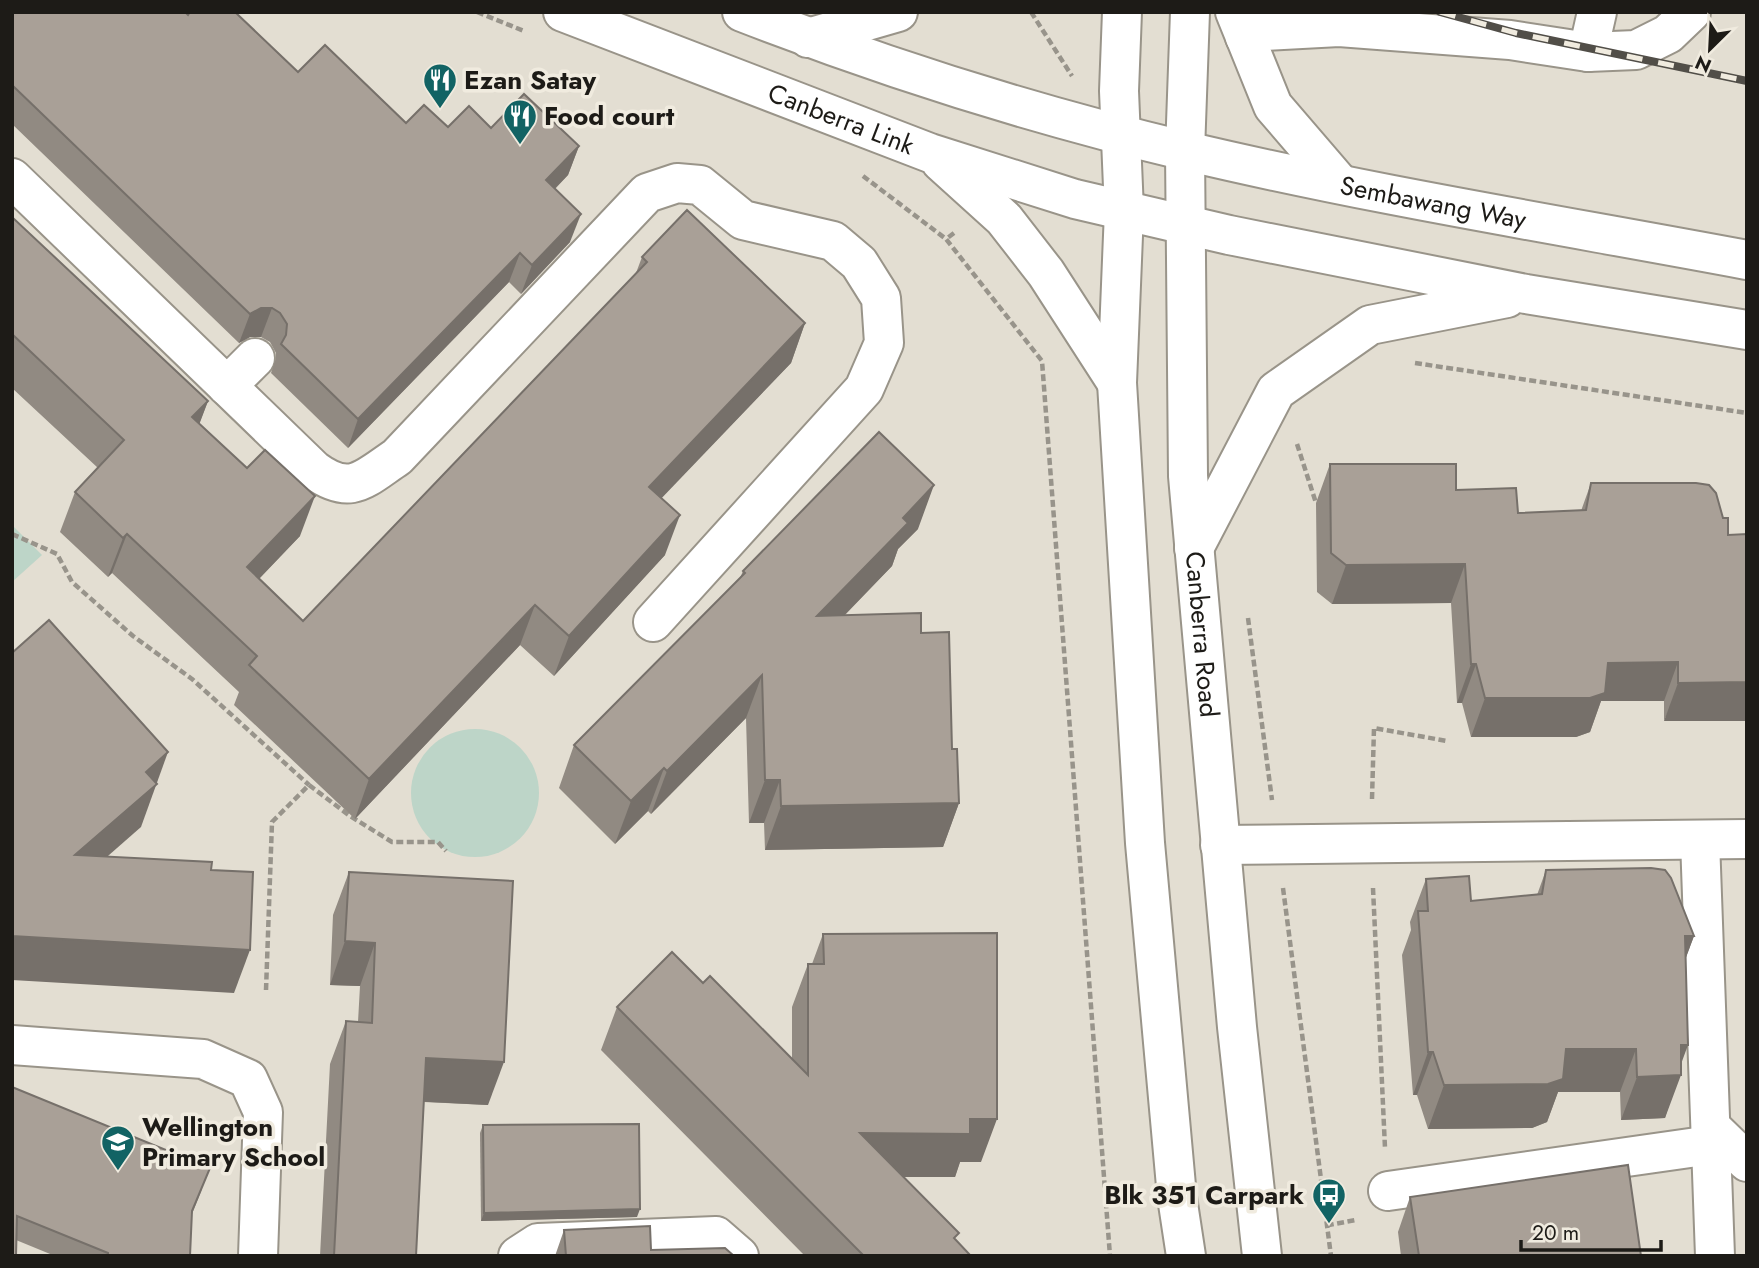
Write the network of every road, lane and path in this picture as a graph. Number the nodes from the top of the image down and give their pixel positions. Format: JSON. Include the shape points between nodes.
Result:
{"nodes":[{"id":1,"x":563,"y":12,"type":"edge"},
{"id":2,"x":742,"y":12,"type":"edge"},
{"id":3,"x":898,"y":12,"type":"edge"},
{"id":4,"x":1122,"y":12,"type":"edge"},
{"id":5,"x":1190,"y":12,"type":"edge"},
{"id":6,"x":1597,"y":12,"type":"edge"},
{"id":7,"x":1691,"y":12,"type":"edge"},
{"id":8,"x":1240,"y":25,"type":"edge"},
{"id":9,"x":808,"y":38,"type":"junction"},
{"id":10,"x":1588,"y":52,"type":"junction"},
{"id":11,"x":1121,"y":134,"type":"junction"},
{"id":12,"x":1185,"y":150,"type":"junction"},
{"id":13,"x":930,"y":153,"type":"junction"},
{"id":14,"x":12,"y":178,"type":"edge"},
{"id":15,"x":1340,"y":184,"type":"junction"},
{"id":16,"x":1124,"y":211,"type":"junction"},
{"id":17,"x":1004,"y":219,"type":"junction"},
{"id":18,"x":1185,"y":225,"type":"junction"},
{"id":19,"x":1747,"y":260,"type":"edge"},
{"id":20,"x":1526,"y":294,"type":"junction"},
{"id":21,"x":1747,"y":330,"type":"edge"},
{"id":22,"x":255,"y":358,"type":"dead end"},
{"id":23,"x":1404,"y":361,"type":"dead end"},
{"id":24,"x":1117,"y":383,"type":"junction"},
{"id":25,"x":228,"y":386,"type":"junction"},
{"id":26,"x":1747,"y":413,"type":"edge"},
{"id":27,"x":1293,"y":433,"type":"dead end"},
{"id":28,"x":1316,"y":503,"type":"dead end"},
{"id":29,"x":12,"y":534,"type":"edge"},
{"id":30,"x":1194,"y":548,"type":"junction"},
{"id":31,"x":1247,"y":613,"type":"dead end"},
{"id":32,"x":653,"y":622,"type":"dead end"},
{"id":33,"x":1447,"y":741,"type":"dead end"},
{"id":34,"x":309,"y":785,"type":"junction"},
{"id":35,"x":1747,"y":839,"type":"edge"},
{"id":36,"x":1700,"y":840,"type":"junction"},
{"id":37,"x":1278,"y":843,"type":"junction"},
{"id":38,"x":1371,"y":843,"type":"junction"},
{"id":39,"x":1220,"y":845,"type":"junction"},
{"id":40,"x":446,"y":851,"type":"dead end"},
{"id":41,"x":267,"y":990,"type":"dead end"},
{"id":42,"x":12,"y":1045,"type":"edge"},
{"id":43,"x":1384,"y":1129,"type":"dead end"},
{"id":44,"x":1711,"y":1136,"type":"junction"},
{"id":45,"x":1747,"y":1162,"type":"edge"},
{"id":46,"x":1388,"y":1191,"type":"dead end"},
{"id":47,"x":258,"y":1256,"type":"edge"},
{"id":48,"x":518,"y":1256,"type":"edge"},
{"id":49,"x":739,"y":1256,"type":"edge"},
{"id":50,"x":1110,"y":1256,"type":"edge"},
{"id":51,"x":1186,"y":1256,"type":"edge"},
{"id":52,"x":1262,"y":1256,"type":"edge"},
{"id":53,"x":1331,"y":1256,"type":"edge"},
{"id":54,"x":1714,"y":1256,"type":"edge"}],
"edges":[{"from":1,"to":13,"type":"main road","name":"Canberra Link"},
{"from":2,"to":9,"type":"main road"},
{"from":3,"to":9,"type":"main road"},
{"from":4,"to":11,"type":"main road"},
{"from":5,"to":12,"type":"main road","name":"Canberra Road"},
{"from":6,"to":10,"type":"main road"},
{"from":7,"to":10,"type":"main road","via":[[1668,34],[1636,50]]},
{"from":8,"to":10,"type":"main road","via":[[1264,31],[1339,27],[1510,40]]},
{"from":8,"to":15,"type":"main road","via":[[1273,106]]},
{"from":9,"to":11,"type":"main road","via":[[955,88]]},
{"from":11,"to":12,"type":"main road","name":"Sembawang Way"},
{"from":11,"to":16,"type":"main road"},
{"from":12,"to":15,"type":"main road","name":"Sembawang Way"},
{"from":12,"to":18,"type":"main road","name":"Canberra Road"},
{"from":13,"to":16,"type":"main road","name":"Canberra Link"},
{"from":13,"to":17,"type":"main road"},
{"from":14,"to":25,"type":"main road"},
{"from":15,"to":19,"type":"main road","name":"Sembawang Way"},
{"from":16,"to":18,"type":"main road"},
{"from":16,"to":24,"type":"main road"},
{"from":17,"to":24,"type":"main road","via":[[1046,273]]},
{"from":17,"to":50,"type":"path","via":[[962,228],[946,239],[1042,361]]},
{"from":18,"to":20,"type":"main road"},
{"from":18,"to":30,"type":"main road","name":"Canberra Road","via":[[1188,476]]},
{"from":20,"to":21,"type":"main road"},
{"from":20,"to":30,"type":"main road","via":[[1370,325],[1276,391]]},
{"from":22,"to":25,"type":"main road"},
{"from":23,"to":26,"type":"path"},
{"from":24,"to":51,"type":"main road","via":[[1145,843]]},
{"from":25,"to":32,"type":"main road","via":[[314,470],[330,481],[348,485],[397,457],[647,193],[677,183],[699,185],[743,220],[833,241],[859,263],[881,298],[884,343],[864,389]]},
{"from":27,"to":28,"type":"path"},
{"from":29,"to":34,"type":"path","via":[[57,554],[72,582],[133,636],[192,679]]},
{"from":30,"to":39,"type":"main road","name":"Canberra Road"},
{"from":31,"to":37,"type":"path"},
{"from":33,"to":38,"type":"path","via":[[1374,728]]},
{"from":34,"to":40,"type":"path","via":[[391,842],[438,842]]},
{"from":34,"to":41,"type":"path","via":[[272,821]]},
{"from":35,"to":36,"type":"main road"},
{"from":36,"to":38,"type":"main road"},
{"from":36,"to":44,"type":"main road"},
{"from":37,"to":38,"type":"main road"},
{"from":37,"to":39,"type":"main road"},
{"from":37,"to":53,"type":"path"},
{"from":38,"to":43,"type":"path"},
{"from":39,"to":52,"type":"main road","name":"Canberra Road"},
{"from":42,"to":47,"type":"main road","via":[[203,1059],[248,1079],[263,1112]]},
{"from":44,"to":45,"type":"main road"},
{"from":44,"to":46,"type":"main road"},
{"from":44,"to":54,"type":"main road"},
{"from":48,"to":49,"type":"main road","via":[[538,1243],[716,1236]]}]}
